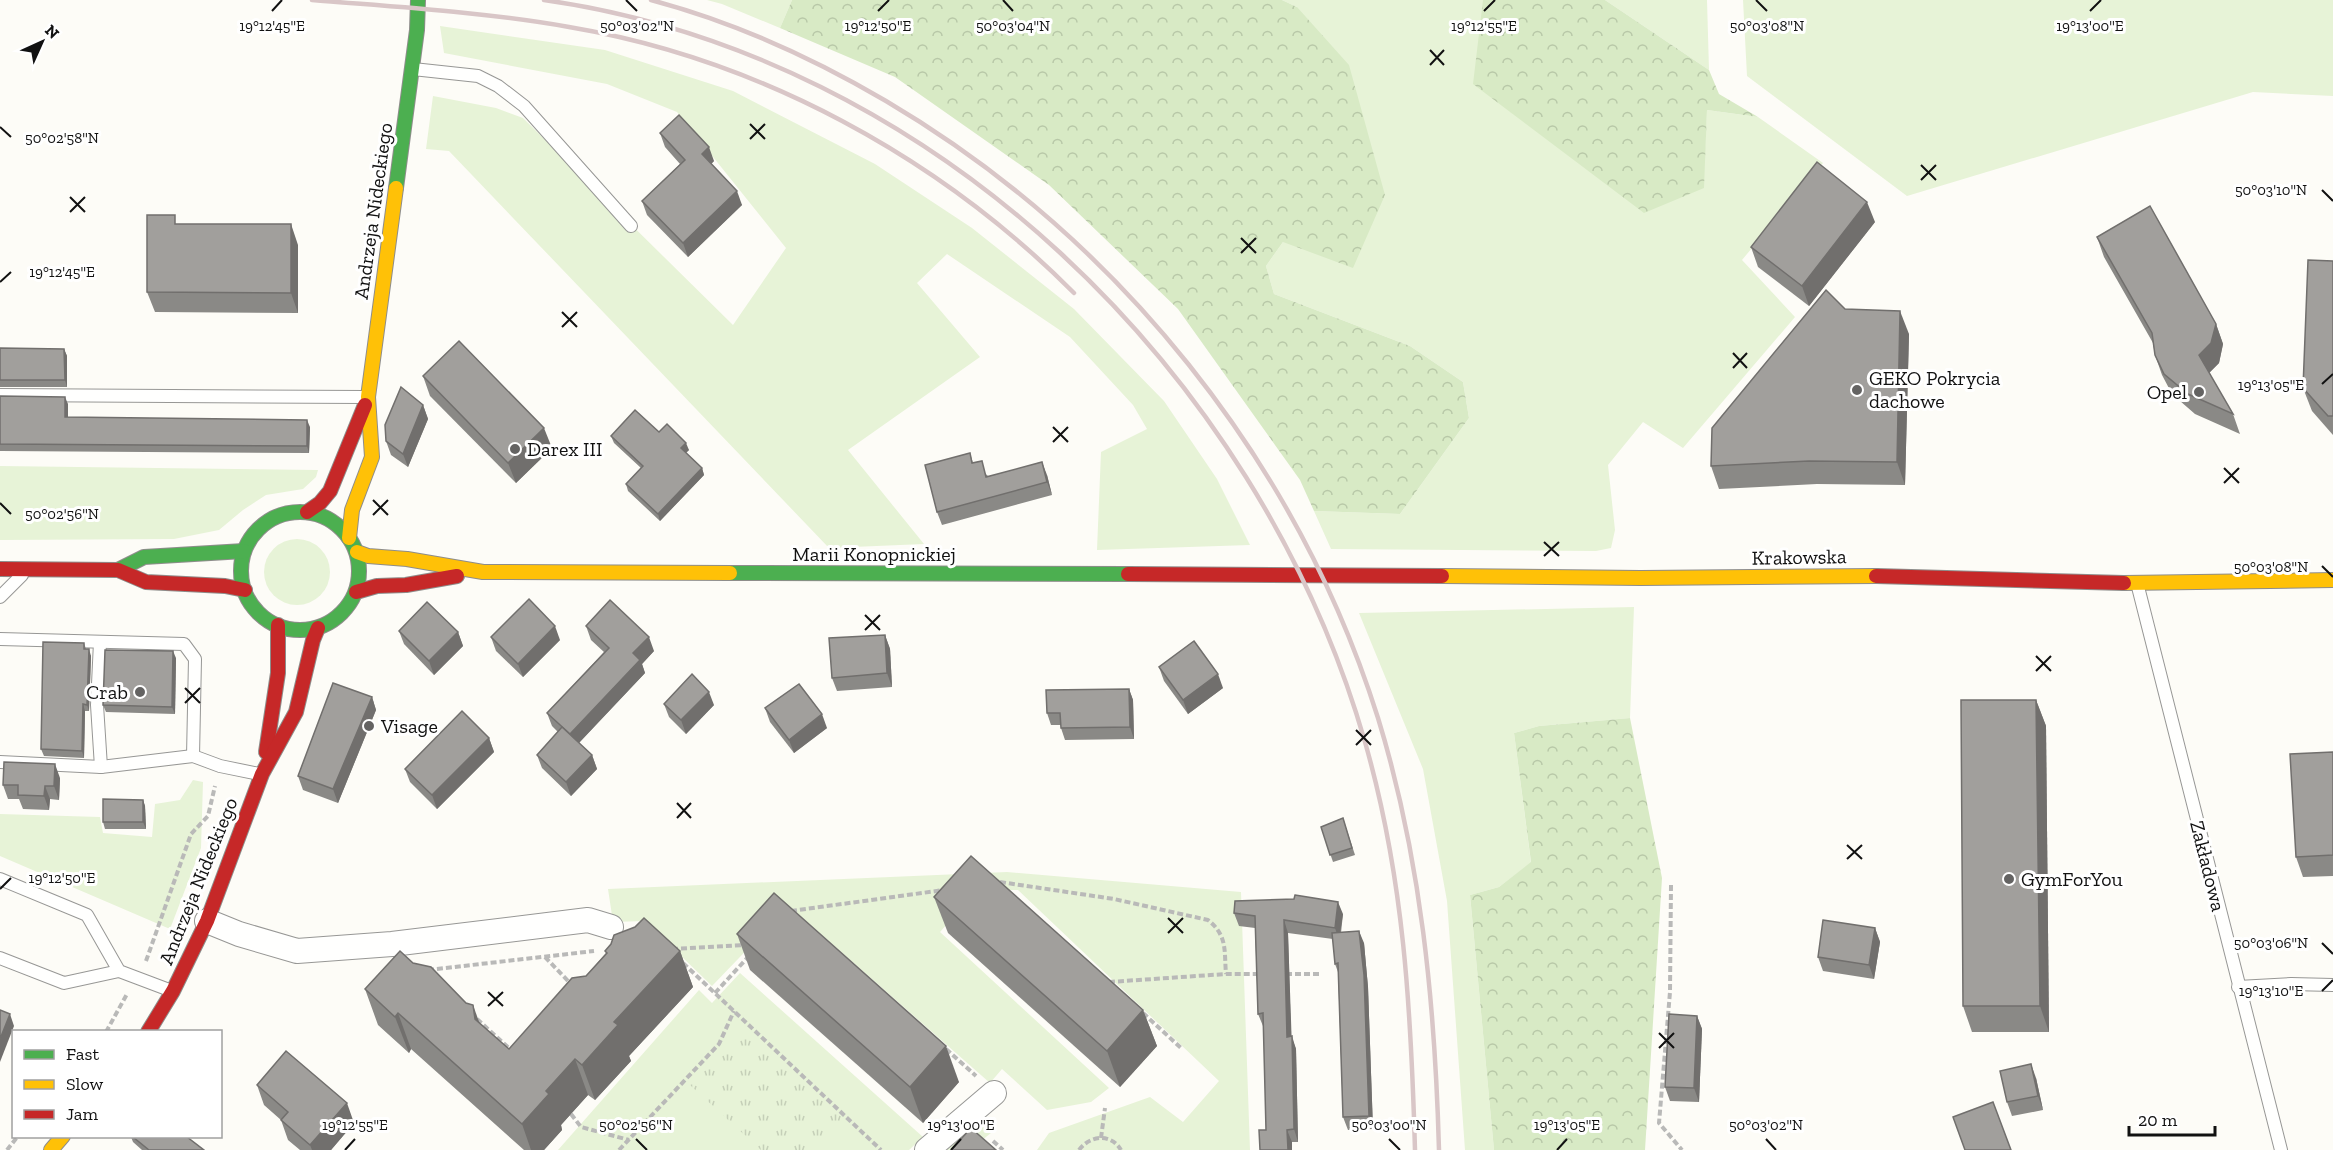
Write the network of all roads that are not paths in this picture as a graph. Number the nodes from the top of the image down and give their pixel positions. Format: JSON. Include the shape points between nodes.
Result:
{"nodes":[{"id":1,"x":418,"y":0,"type":"edge"},
{"id":2,"x":411,"y":69,"type":"junction"},
{"id":3,"x":631,"y":226,"type":"dead end"},
{"id":4,"x":0,"y":395,"type":"edge"},
{"id":5,"x":368,"y":398,"type":"junction"},
{"id":6,"x":307,"y":512,"type":"junction"},
{"id":7,"x":349,"y":538,"type":"junction"},
{"id":8,"x":244,"y":551,"type":"junction"},
{"id":9,"x":357,"y":552,"type":"junction"},
{"id":10,"x":0,"y":569,"type":"edge"},
{"id":11,"x":33,"y":569,"type":"junction"},
{"id":12,"x":118,"y":570,"type":"junction"},
{"id":13,"x":483,"y":572,"type":"junction"},
{"id":14,"x":1266,"y":575,"type":"joint"},
{"id":15,"x":2333,"y":580,"type":"edge"},
{"id":16,"x":2137,"y":582,"type":"junction"},
{"id":17,"x":245,"y":590,"type":"junction"},
{"id":18,"x":356,"y":592,"type":"junction"},
{"id":19,"x":0,"y":597,"type":"edge"},
{"id":20,"x":278,"y":626,"type":"junction"},
{"id":21,"x":318,"y":628,"type":"junction"},
{"id":22,"x":0,"y":639,"type":"edge"},
{"id":23,"x":100,"y":642,"type":"junction"},
{"id":24,"x":193,"y":756,"type":"junction"},
{"id":25,"x":0,"y":762,"type":"edge"},
{"id":26,"x":101,"y":767,"type":"junction"},
{"id":27,"x":262,"y":774,"type":"junction"},
{"id":28,"x":0,"y":879,"type":"edge"},
{"id":29,"x":207,"y":921,"type":"junction"},
{"id":30,"x":612,"y":927,"type":"road end"},
{"id":31,"x":0,"y":958,"type":"edge"},
{"id":32,"x":119,"y":971,"type":"junction"},
{"id":33,"x":2333,"y":985,"type":"edge"},
{"id":34,"x":2238,"y":987,"type":"junction"},
{"id":35,"x":173,"y":991,"type":"junction"},
{"id":36,"x":149,"y":1030,"type":"edge"},
{"id":37,"x":994,"y":1093,"type":"road end"},
{"id":38,"x":62,"y":1138,"type":"edge"},
{"id":39,"x":51,"y":1150,"type":"edge"},
{"id":40,"x":927,"y":1150,"type":"edge"},
{"id":41,"x":2281,"y":1150,"type":"edge"}],
"edges":[{"from":1,"to":2,"type":"street","name":"Andrzeja Nideckiego"},
{"from":2,"to":3,"type":"lane","via":[[478,76],[498,86],[524,106]]},
{"from":2,"to":5,"type":"street","name":"Andrzeja Nideckiego"},
{"from":4,"to":5,"type":"lane"},
{"from":5,"to":6,"type":"street","name":"Andrzeja Nideckiego","via":[[330,492]]},
{"from":5,"to":7,"type":"street","name":"Andrzeja Nideckiego","via":[[372,457],[352,510]]},
{"from":6,"to":7,"type":"street","via":[[327,518]]},
{"from":6,"to":8,"type":"street","via":[[276,517],[261,527]]},
{"from":7,"to":9,"type":"street"},
{"from":8,"to":12,"type":"street","via":[[144,557]]},
{"from":8,"to":17,"type":"street","via":[[240,577]]},
{"from":9,"to":13,"type":"street","name":"Marii Konopnickiej"},
{"from":9,"to":18,"type":"street"},
{"from":10,"to":11,"type":"street"},
{"from":11,"to":12,"type":"street"},
{"from":11,"to":19,"type":"lane"},
{"from":12,"to":17,"type":"street","via":[[146,582]]},
{"from":13,"to":14,"type":"street","name":"Marii Konopnickiej"},
{"from":13,"to":18,"type":"street","name":"Marii Konopnickiej"},
{"from":14,"to":16,"type":"street","name":"Krakowska","via":[[1867,576]]},
{"from":15,"to":16,"type":"street","name":"Krakowska"},
{"from":16,"to":34,"type":"lane","name":"Zakładowa"},
{"from":17,"to":20,"type":"street","via":[[253,606]]},
{"from":18,"to":21,"type":"street","via":[[346,608]]},
{"from":20,"to":21,"type":"street","via":[[304,631]]},
{"from":20,"to":27,"type":"street","name":"Andrzeja Nideckiego","via":[[278,673]]},
{"from":21,"to":27,"type":"street","name":"Andrzeja Nideckiego","via":[[296,712]]},
{"from":22,"to":23,"type":"lane"},
{"from":23,"to":24,"type":"lane","via":[[184,644],[195,659]]},
{"from":23,"to":26,"type":"lane","via":[[97,705]]},
{"from":24,"to":26,"type":"lane"},
{"from":24,"to":27,"type":"lane"},
{"from":25,"to":26,"type":"lane"},
{"from":27,"to":29,"type":"street","name":"Andrzeja Nideckiego"},
{"from":28,"to":32,"type":"lane","via":[[87,915]]},
{"from":29,"to":30,"type":"street","via":[[297,951],[392,944],[588,920]]},
{"from":29,"to":35,"type":"street","name":"Andrzeja Nideckiego"},
{"from":31,"to":32,"type":"lane","via":[[63,984]]},
{"from":32,"to":35,"type":"lane"},
{"from":33,"to":34,"type":"lane"},
{"from":34,"to":41,"type":"lane","name":"Zakładowa"},
{"from":35,"to":36,"type":"street","name":"Andrzeja Nideckiego"},
{"from":37,"to":40,"type":"street"},
{"from":38,"to":39,"type":"street"}]}
